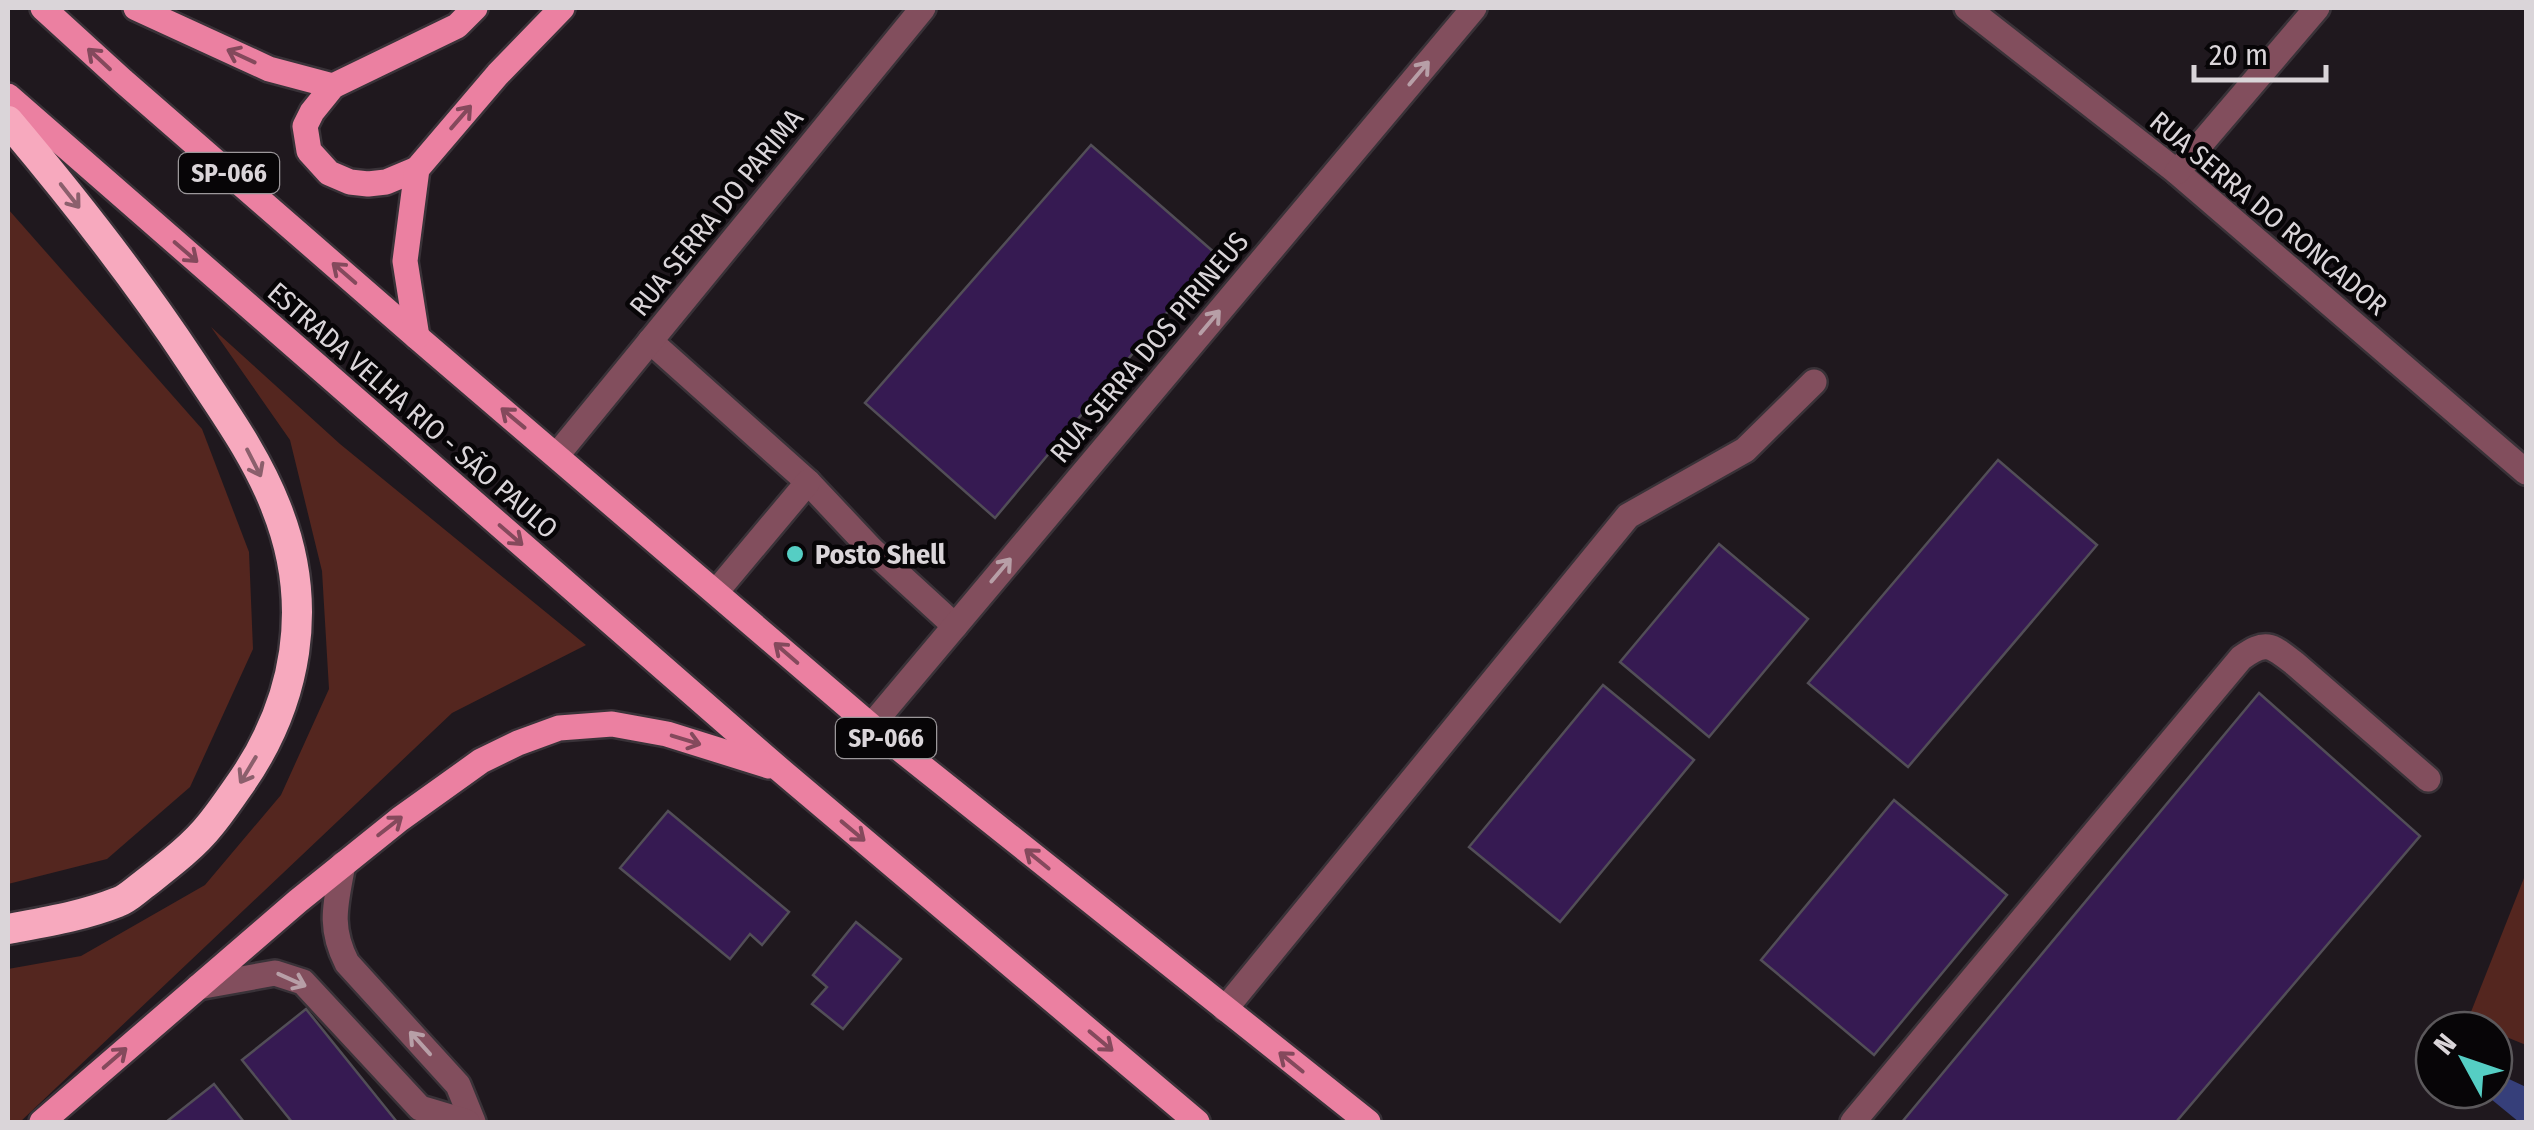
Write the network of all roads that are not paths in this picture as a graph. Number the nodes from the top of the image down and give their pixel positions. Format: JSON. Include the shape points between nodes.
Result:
{"nodes":[{"id":1,"x":43,"y":8,"type":"edge"},
{"id":2,"x":136,"y":8,"type":"edge"},
{"id":3,"x":475,"y":8,"type":"edge"},
{"id":4,"x":562,"y":8,"type":"edge"},
{"id":5,"x":922,"y":8,"type":"edge"},
{"id":6,"x":1474,"y":8,"type":"edge"},
{"id":7,"x":1968,"y":8,"type":"edge"},
{"id":8,"x":2317,"y":8,"type":"edge"},
{"id":9,"x":333,"y":86,"type":"junction"},
{"id":10,"x":8,"y":96,"type":"edge"},
{"id":11,"x":8,"y":121,"type":"edge"},
{"id":12,"x":417,"y":169,"type":"junction"},
{"id":13,"x":2177,"y":172,"type":"junction"},
{"id":14,"x":417,"y":337,"type":"junction"},
{"id":15,"x":650,"y":341,"type":"junction"},
{"id":16,"x":1814,"y":382,"type":"dead end"},
{"id":17,"x":557,"y":455,"type":"junction"},
{"id":18,"x":2526,"y":472,"type":"edge"},
{"id":19,"x":808,"y":482,"type":"junction"},
{"id":20,"x":716,"y":592,"type":"junction"},
{"id":21,"x":954,"y":626,"type":"junction"},
{"id":22,"x":871,"y":726,"type":"junction"},
{"id":23,"x":778,"y":768,"type":"junction"},
{"id":24,"x":2428,"y":779,"type":"dead end"},
{"id":25,"x":343,"y":864,"type":"junction"},
{"id":26,"x":8,"y":930,"type":"edge"},
{"id":27,"x":198,"y":987,"type":"junction"},
{"id":28,"x":1225,"y":1008,"type":"junction"},
{"id":29,"x":42,"y":1122,"type":"edge"},
{"id":30,"x":470,"y":1122,"type":"edge"},
{"id":31,"x":1197,"y":1122,"type":"edge"},
{"id":32,"x":1368,"y":1122,"type":"edge"},
{"id":33,"x":1853,"y":1122,"type":"edge"}],
"edges":[{"from":14,"to":1,"type":"main road","name":"ESTRADA VELHA RIO - SÃO PAULO","number":"SP-066","one_way":true},
{"from":9,"to":2,"type":"main road","one_way":true,"via":[[270,70]]},
{"from":3,"to":9,"type":"main road","via":[[457,26]]},
{"from":12,"to":4,"type":"main road","one_way":true},
{"from":5,"to":15,"type":"street","name":"RUA SERRA DO PARIMA"},
{"from":21,"to":6,"type":"street","name":"RUA SERRA DOS PIRINEUS","one_way":true},
{"from":7,"to":13,"type":"street","name":"RUA SERRA DO RONCADOR"},
{"from":8,"to":13,"type":"street"},
{"from":9,"to":12,"type":"main road","via":[[305,126],[310,151],[330,173],[368,184]]},
{"from":10,"to":23,"type":"main road","name":"ESTRADA VELHA RIO - SÃO PAULO","number":"SP-066","one_way":true},
{"from":11,"to":26,"type":"highway","one_way":true,"via":[[156,308],[248,449],[293,564],[298,621],[290,680],[274,726],[209,828],[122,901]]},
{"from":12,"to":14,"type":"main road","via":[[405,261]]},
{"from":13,"to":18,"type":"street","name":"RUA SERRA DO RONCADOR"},
{"from":17,"to":14,"type":"main road","number":"SP-066","one_way":true},
{"from":15,"to":17,"type":"street","name":"RUA SERRA DO PARIMA"},
{"from":15,"to":19,"type":"street"},
{"from":16,"to":28,"type":"street","via":[[1745,450],[1628,516]]},
{"from":17,"to":20,"type":"main road","number":"SP-066"},
{"from":19,"to":20,"type":"street"},
{"from":19,"to":21,"type":"street"},
{"from":22,"to":20,"type":"main road","number":"SP-066","one_way":true},
{"from":21,"to":22,"type":"street","name":"RUA SERRA DOS PIRINEUS"},
{"from":28,"to":22,"type":"main road","number":"SP-066","one_way":true},
{"from":25,"to":23,"type":"main road","one_way":true,"via":[[481,761],[559,728],[612,724],[667,734]]},
{"from":23,"to":31,"type":"main road","number":"SP-066","one_way":true},
{"from":24,"to":33,"type":"street","via":[[2294,663],[2273,647],[2257,646],[2240,658]]},
{"from":25,"to":27,"type":"main road"},
{"from":30,"to":25,"type":"street","one_way":true,"via":[[458,1085],[346,963],[333,920]]},
{"from":29,"to":27,"type":"main road","one_way":true},
{"from":27,"to":30,"type":"street","one_way":true,"via":[[276,973],[303,982],[420,1108]]},
{"from":32,"to":28,"type":"main road","number":"SP-066","one_way":true}]}
